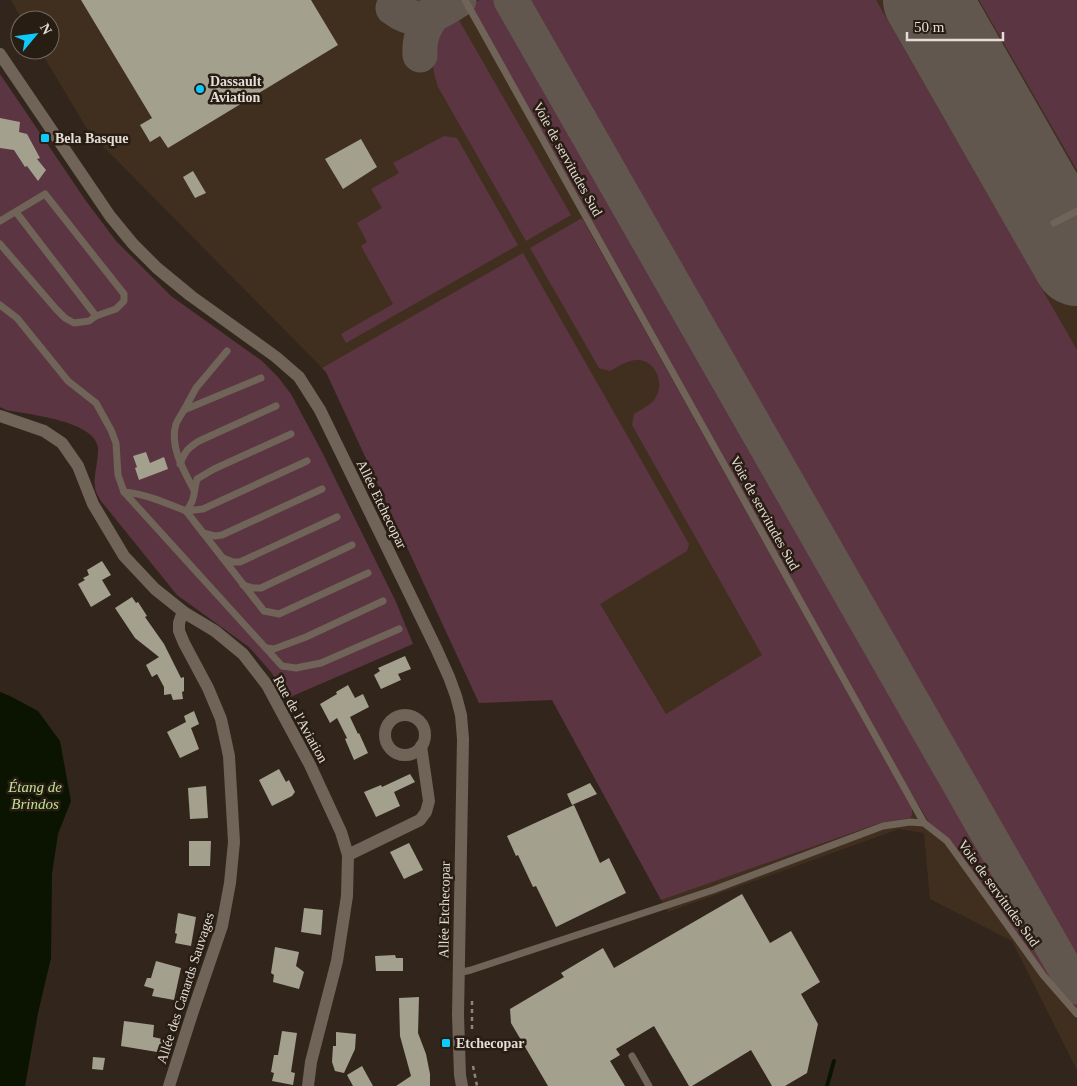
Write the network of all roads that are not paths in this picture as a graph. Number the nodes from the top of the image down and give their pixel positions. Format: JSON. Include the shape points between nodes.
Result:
{"nodes":[{"id":1,"x":465,"y":0,"type":"edge"},
{"id":2,"x":0,"y":54,"type":"edge"},
{"id":3,"x":1077,"y":211,"type":"edge"},
{"id":4,"x":16,"y":212,"type":"junction"},
{"id":5,"x":0,"y":221,"type":"edge"},
{"id":6,"x":1054,"y":223,"type":"dead end"},
{"id":7,"x":0,"y":244,"type":"edge"},
{"id":8,"x":0,"y":305,"type":"edge"},
{"id":9,"x":96,"y":316,"type":"junction"},
{"id":10,"x":227,"y":351,"type":"dead end"},
{"id":11,"x":261,"y":378,"type":"dead end"},
{"id":12,"x":276,"y":406,"type":"dead end"},
{"id":13,"x":184,"y":410,"type":"junction"},
{"id":14,"x":0,"y":416,"type":"edge"},
{"id":15,"x":291,"y":434,"type":"dead end"},
{"id":16,"x":306,"y":461,"type":"dead end"},
{"id":17,"x":180,"y":464,"type":"junction"},
{"id":18,"x":322,"y":489,"type":"dead end"},
{"id":19,"x":194,"y":490,"type":"junction"},
{"id":20,"x":124,"y":492,"type":"junction"},
{"id":21,"x":186,"y":511,"type":"junction"},
{"id":22,"x":337,"y":517,"type":"dead end"},
{"id":23,"x":202,"y":532,"type":"junction"},
{"id":24,"x":352,"y":545,"type":"dead end"},
{"id":25,"x":220,"y":556,"type":"junction"},
{"id":26,"x":368,"y":573,"type":"dead end"},
{"id":27,"x":243,"y":586,"type":"junction"},
{"id":28,"x":383,"y":601,"type":"dead end"},
{"id":29,"x":185,"y":613,"type":"junction"},
{"id":30,"x":398,"y":629,"type":"dead end"},
{"id":31,"x":266,"y":648,"type":"junction"},
{"id":32,"x":421,"y":746,"type":"dead end"},
{"id":33,"x":924,"y":823,"type":"junction"},
{"id":34,"x":348,"y":855,"type":"junction"},
{"id":35,"x":458,"y":973,"type":"junction"},
{"id":36,"x":1077,"y":1014,"type":"edge"},
{"id":37,"x":632,"y":1056,"type":"dead end"},
{"id":38,"x":169,"y":1086,"type":"edge"},
{"id":39,"x":308,"y":1086,"type":"edge"},
{"id":40,"x":462,"y":1086,"type":"edge"},
{"id":41,"x":648,"y":1086,"type":"edge"}],
"edges":[{"from":1,"to":33,"type":"lane","name":"Voie de servitudes Sud"},
{"from":2,"to":35,"type":"street","name":"Allée Etchecopar","via":[[132,244],[191,296],[299,377],[320,410],[436,648],[461,715]]},
{"from":3,"to":6,"type":"lane"},
{"from":4,"to":5,"type":"lane"},
{"from":4,"to":9,"type":"lane"},
{"from":4,"to":9,"type":"lane","via":[[45,194],[124,294],[124,301],[116,309]]},
{"from":7,"to":9,"type":"lane","via":[[65,318],[74,323],[89,321]]},
{"from":8,"to":20,"type":"lane","via":[[17,318],[68,381],[96,403],[116,443],[118,475]]},
{"from":10,"to":13,"type":"lane","via":[[196,388]]},
{"from":11,"to":13,"type":"lane"},
{"from":12,"to":17,"type":"lane","via":[[199,441],[183,454]]},
{"from":13,"to":17,"type":"lane","via":[[174,430]]},
{"from":14,"to":29,"type":"street","name":"Rue de l'Aviation","via":[[44,431],[62,443],[78,466],[93,504],[124,556],[155,589]]},
{"from":15,"to":19,"type":"lane","via":[[214,469],[197,479]]},
{"from":16,"to":21,"type":"lane","via":[[203,509]]},
{"from":17,"to":19,"type":"lane"},
{"from":18,"to":23,"type":"lane","via":[[222,535]]},
{"from":19,"to":21,"type":"lane","via":[[195,498]]},
{"from":20,"to":21,"type":"lane","via":[[138,493]]},
{"from":20,"to":31,"type":"lane"},
{"from":21,"to":23,"type":"lane"},
{"from":22,"to":25,"type":"lane","via":[[240,562]]},
{"from":23,"to":25,"type":"lane"},
{"from":24,"to":27,"type":"lane","via":[[261,588]]},
{"from":25,"to":27,"type":"lane"},
{"from":26,"to":27,"type":"lane","via":[[278,614],[264,611]]},
{"from":28,"to":31,"type":"lane","via":[[274,650]]},
{"from":29,"to":34,"type":"street","name":"Rue de l'Aviation","via":[[215,631],[243,654],[267,685],[310,765]]},
{"from":29,"to":38,"type":"street","name":"Allée des Canards Sauvages","via":[[179,622],[180,631],[221,719],[229,756],[234,842],[222,926]]},
{"from":30,"to":31,"type":"lane","via":[[321,663],[296,668],[282,666]]},
{"from":32,"to":34,"type":"street","via":[[429,801],[426,812],[420,820]]},
{"from":33,"to":35,"type":"lane","via":[[883,826],[713,890]]},
{"from":33,"to":36,"type":"lane","name":"Voie de servitudes Sud","via":[[947,841],[1043,975]]},
{"from":34,"to":39,"type":"street","name":"Rue de l'Aviation","via":[[347,896],[337,961],[311,1062]]},
{"from":35,"to":40,"type":"street","name":"Allée Etchecopar"},
{"from":37,"to":41,"type":"lane"}]}
